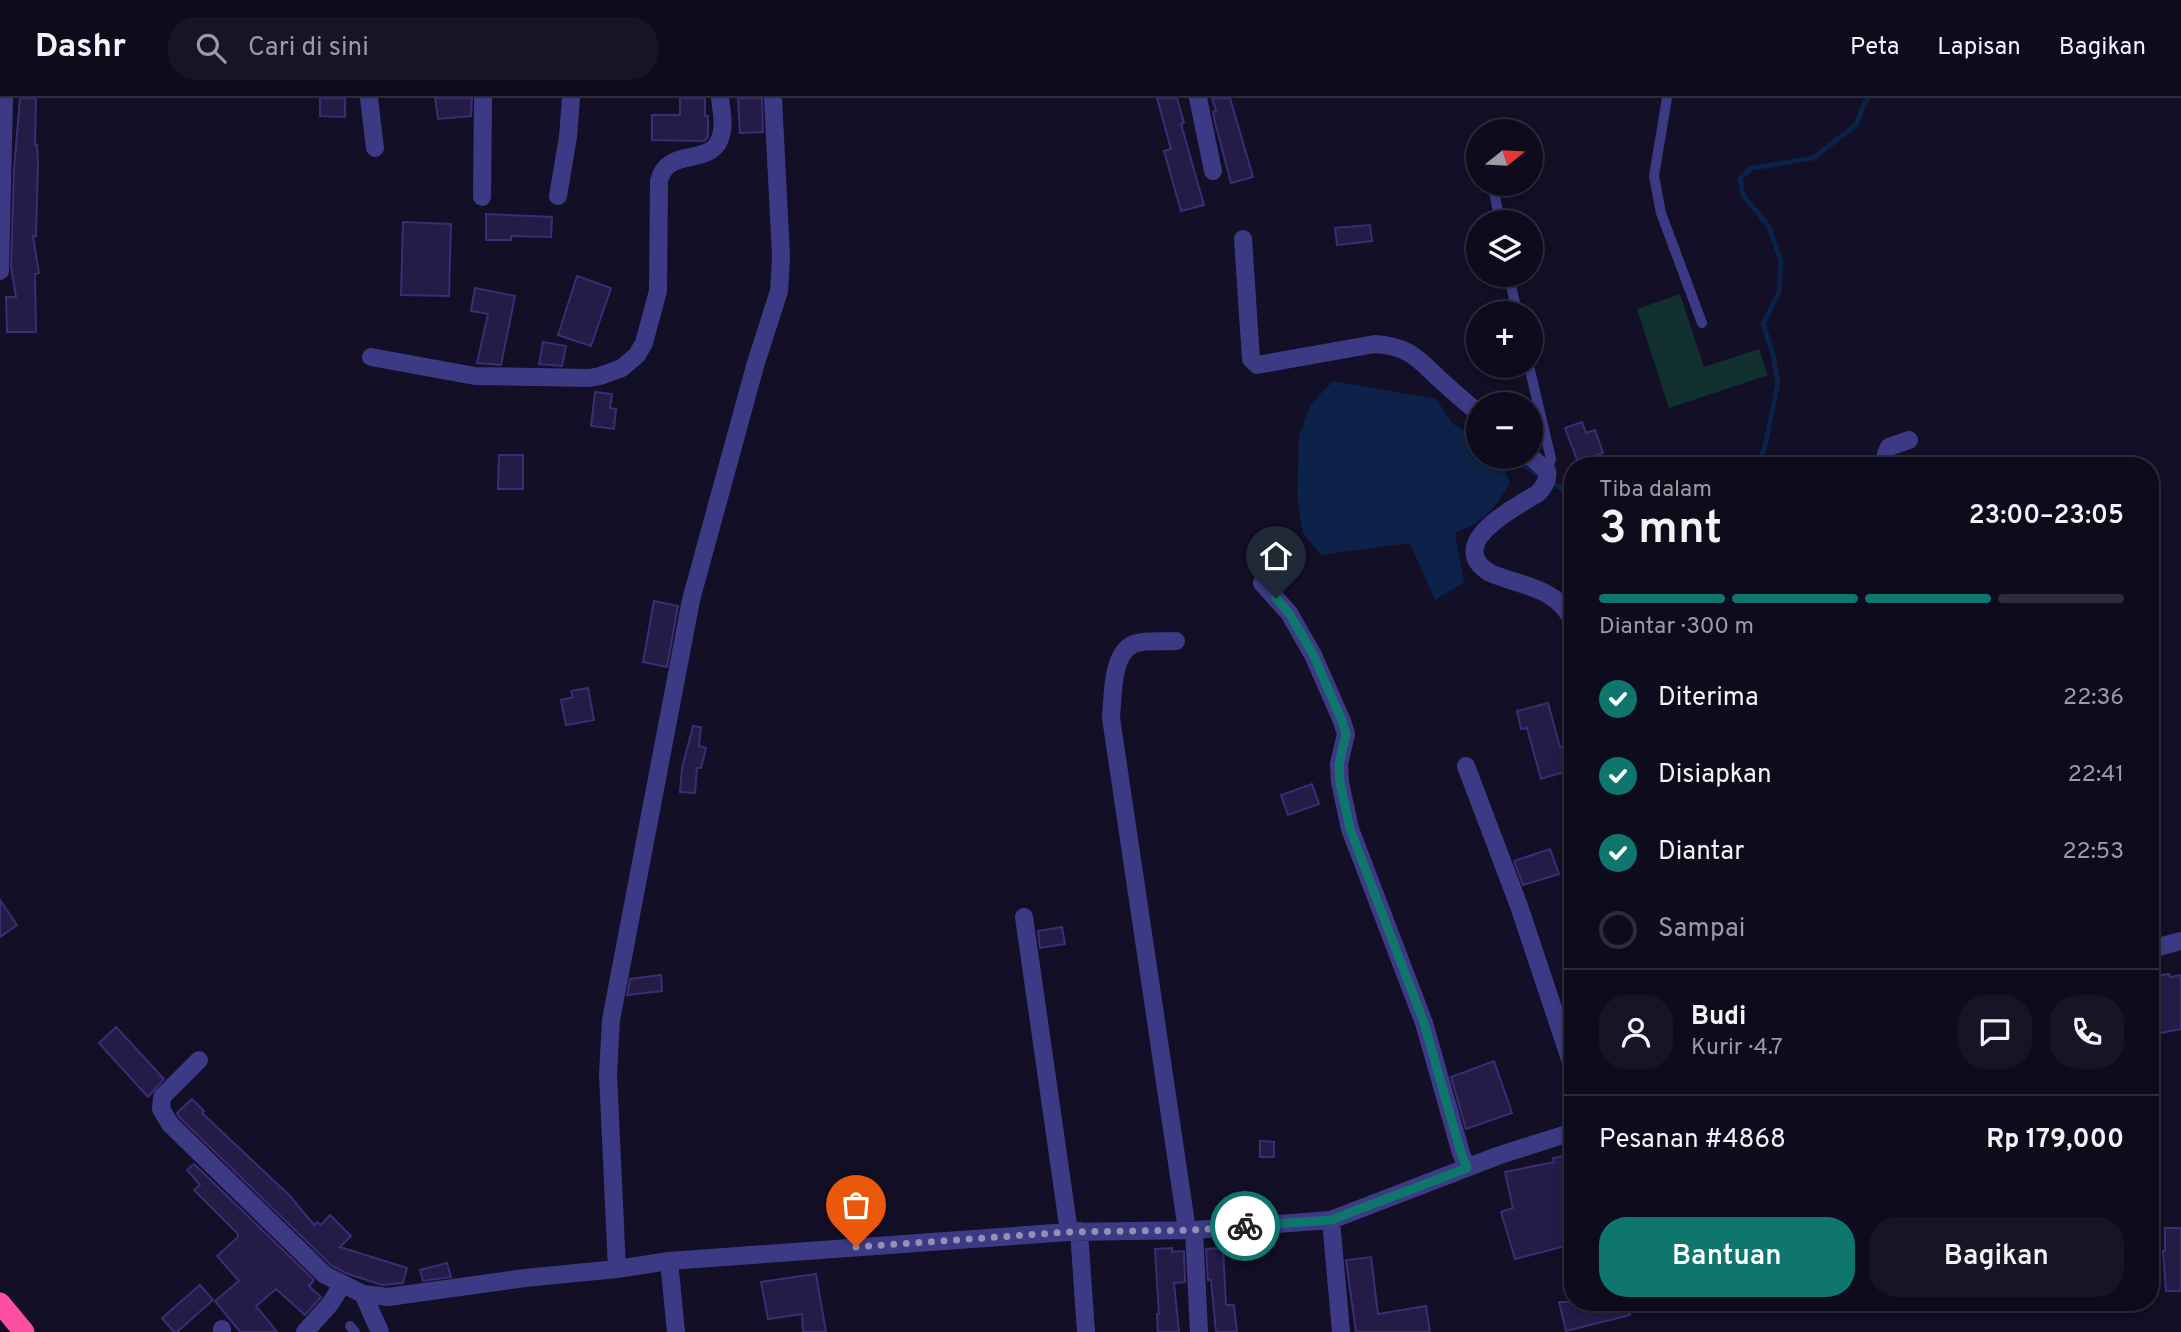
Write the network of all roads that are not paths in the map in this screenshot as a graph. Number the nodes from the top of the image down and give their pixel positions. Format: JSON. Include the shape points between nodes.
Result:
{"nodes":[{"id":1,"x":4,"y":98,"type":"edge"},
{"id":2,"x":369,"y":98,"type":"edge"},
{"id":3,"x":483,"y":98,"type":"edge"},
{"id":4,"x":571,"y":98,"type":"edge"},
{"id":5,"x":720,"y":98,"type":"edge"},
{"id":6,"x":773,"y":98,"type":"edge"},
{"id":7,"x":1198,"y":98,"type":"edge"},
{"id":8,"x":1667,"y":98,"type":"edge"},
{"id":9,"x":375,"y":148,"type":"dead end"},
{"id":10,"x":1213,"y":171,"type":"dead end"},
{"id":11,"x":558,"y":196,"type":"dead end"},
{"id":12,"x":481,"y":197,"type":"dead end"},
{"id":13,"x":1243,"y":239,"type":"dead end"},
{"id":14,"x":0,"y":271,"type":"edge"},
{"id":15,"x":1702,"y":323,"type":"dead end"},
{"id":16,"x":371,"y":357,"type":"dead end"},
{"id":17,"x":1532,"y":378,"type":"edge"},
{"id":18,"x":1466,"y":402,"type":"edge"},
{"id":19,"x":1909,"y":440,"type":"dead end"},
{"id":20,"x":1887,"y":457,"type":"edge"},
{"id":21,"x":1540,"y":469,"type":"edge"},
{"id":22,"x":1546,"y":478,"type":"junction"},
{"id":23,"x":1262,"y":583,"type":"dead end"},
{"id":24,"x":1564,"y":606,"type":"edge"},
{"id":25,"x":1176,"y":641,"type":"dead end"},
{"id":26,"x":1466,"y":766,"type":"dead end"},
{"id":27,"x":1024,"y":917,"type":"dead end"},
{"id":28,"x":2181,"y":941,"type":"edge"},
{"id":29,"x":2159,"y":947,"type":"edge"},
{"id":30,"x":1564,"y":1041,"type":"edge"},
{"id":31,"x":199,"y":1060,"type":"dead end"},
{"id":32,"x":1564,"y":1135,"type":"edge"},
{"id":33,"x":1467,"y":1168,"type":"junction"},
{"id":34,"x":1331,"y":1220,"type":"junction"},
{"id":35,"x":1191,"y":1230,"type":"junction"},
{"id":36,"x":1074,"y":1231,"type":"junction"},
{"id":37,"x":669,"y":1261,"type":"junction"},
{"id":38,"x":617,"y":1269,"type":"junction"},
{"id":39,"x":342,"y":1285,"type":"junction"},
{"id":40,"x":363,"y":1294,"type":"junction"},
{"id":41,"x":0,"y":1303,"type":"edge"},
{"id":42,"x":24,"y":1332,"type":"edge"},
{"id":43,"x":305,"y":1332,"type":"edge"},
{"id":44,"x":380,"y":1332,"type":"edge"},
{"id":45,"x":676,"y":1332,"type":"edge"},
{"id":46,"x":1086,"y":1332,"type":"edge"},
{"id":47,"x":1199,"y":1332,"type":"edge"},
{"id":48,"x":1341,"y":1332,"type":"edge"}],
"edges":[{"from":1,"to":14,"type":"street"},
{"from":2,"to":9,"type":"street"},
{"from":3,"to":12,"type":"street"},
{"from":4,"to":11,"type":"street"},
{"from":5,"to":16,"type":"street","via":[[723,128],[716,146],[670,163],[661,171],[657,290],[643,343],[629,363],[613,373],[589,378],[475,376]]},
{"from":6,"to":38,"type":"street","via":[[779,291],[691,600],[611,1020],[608,1074]]},
{"from":7,"to":10,"type":"street"},
{"from":8,"to":15,"type":"lane","via":[[1654,176],[1661,213]]},
{"from":13,"to":18,"type":"street","via":[[1254,363],[1375,344],[1399,348],[1415,355]]},
{"from":17,"to":22,"type":"lane","via":[[1551,459]]},
{"from":19,"to":20,"type":"street","via":[[1889,447]]},
{"from":21,"to":22,"type":"street"},
{"from":22,"to":24,"type":"street","via":[[1537,494],[1488,526],[1475,552],[1490,573],[1547,593]]},
{"from":23,"to":33,"type":"street","via":[[1289,613],[1313,654],[1342,721],[1346,734],[1340,782],[1350,829],[1424,1023]]},
{"from":25,"to":35,"type":"street","via":[[1136,643],[1126,649],[1118,662],[1111,718]]},
{"from":26,"to":30,"type":"street"},
{"from":27,"to":36,"type":"street"},
{"from":28,"to":29,"type":"street"},
{"from":31,"to":39,"type":"street","via":[[162,1097],[164,1116],[317,1267]]},
{"from":32,"to":33,"type":"street"},
{"from":33,"to":34,"type":"street"},
{"from":34,"to":35,"type":"street"},
{"from":34,"to":48,"type":"street"},
{"from":35,"to":36,"type":"street"},
{"from":35,"to":47,"type":"street"},
{"from":36,"to":37,"type":"street"},
{"from":36,"to":46,"type":"street"},
{"from":37,"to":38,"type":"street"},
{"from":37,"to":45,"type":"street"},
{"from":38,"to":40,"type":"street","via":[[388,1297]]},
{"from":39,"to":40,"type":"street"},
{"from":39,"to":43,"type":"street"},
{"from":40,"to":44,"type":"street"},
{"from":41,"to":42,"type":"highway"}]}
